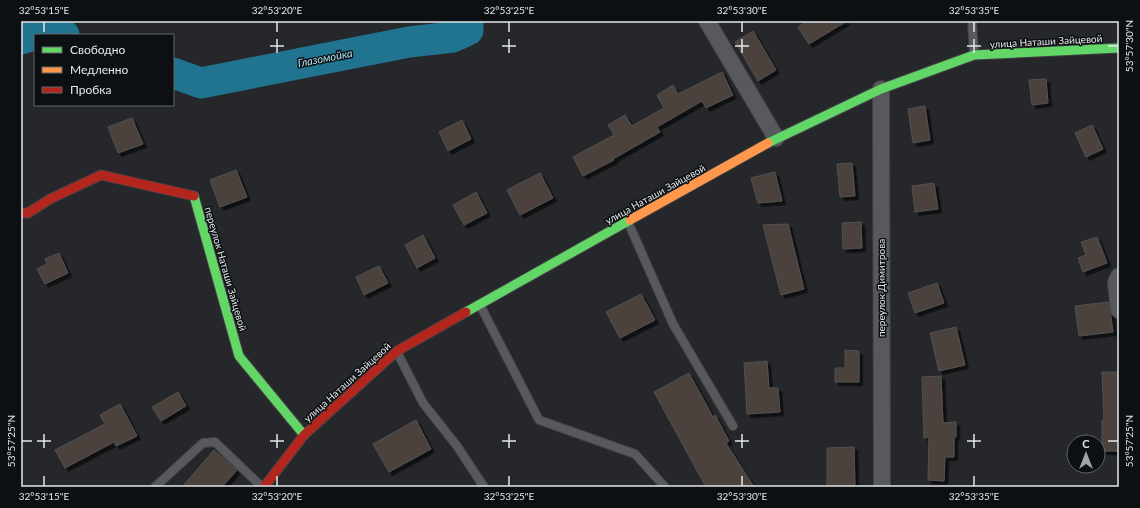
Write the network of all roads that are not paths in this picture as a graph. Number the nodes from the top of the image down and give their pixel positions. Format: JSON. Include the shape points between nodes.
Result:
{"nodes":[{"id":1,"x":707,"y":21,"type":"edge"},
{"id":2,"x":972,"y":21,"type":"edge"},
{"id":3,"x":1119,"y":48,"type":"edge"},
{"id":4,"x":974,"y":55,"type":"junction"},
{"id":5,"x":881,"y":89,"type":"junction"},
{"id":6,"x":776,"y":138,"type":"junction"},
{"id":7,"x":21,"y":213,"type":"edge"},
{"id":8,"x":628,"y":222,"type":"junction"},
{"id":9,"x":1119,"y":276,"type":"edge"},
{"id":10,"x":480,"y":304,"type":"junction"},
{"id":11,"x":1119,"y":310,"type":"edge"},
{"id":12,"x":397,"y":351,"type":"junction"},
{"id":13,"x":732,"y":426,"type":"dead end"},
{"id":14,"x":304,"y":435,"type":"junction"},
{"id":15,"x":155,"y":487,"type":"edge"},
{"id":16,"x":263,"y":487,"type":"edge"},
{"id":17,"x":484,"y":487,"type":"edge"},
{"id":18,"x":665,"y":487,"type":"edge"},
{"id":19,"x":882,"y":487,"type":"edge"}],
"edges":[{"from":1,"to":6,"type":"street"},
{"from":2,"to":4,"type":"lane"},
{"from":3,"to":4,"type":"street","name":"улица Наташи Зайцевой"},
{"from":4,"to":5,"type":"street","name":"улица Наташи Зайцевой"},
{"from":5,"to":6,"type":"street","name":"улица Наташи Зайцевой"},
{"from":5,"to":19,"type":"street","name":"переулок Димитрова"},
{"from":6,"to":8,"type":"street","name":"улица Наташи Зайцевой"},
{"from":7,"to":14,"type":"street","name":"переулок Наташи Зайцевой","via":[[28,213],[50,199],[101,176],[194,196],[239,356]]},
{"from":8,"to":10,"type":"street","name":"улица Наташи Зайцевой"},
{"from":8,"to":13,"type":"lane","via":[[673,324]]},
{"from":9,"to":11,"type":"street","via":[[1116,283]]},
{"from":10,"to":12,"type":"street","name":"улица Наташи Зайцевой"},
{"from":10,"to":18,"type":"lane","via":[[539,420],[635,454]]},
{"from":12,"to":14,"type":"street","name":"улица Наташи Зайцевой"},
{"from":12,"to":17,"type":"lane","via":[[423,403],[457,446]]},
{"from":14,"to":16,"type":"street","name":"улица Наташи Зайцевой"},
{"from":15,"to":16,"type":"lane","via":[[202,444],[215,442]]}]}
